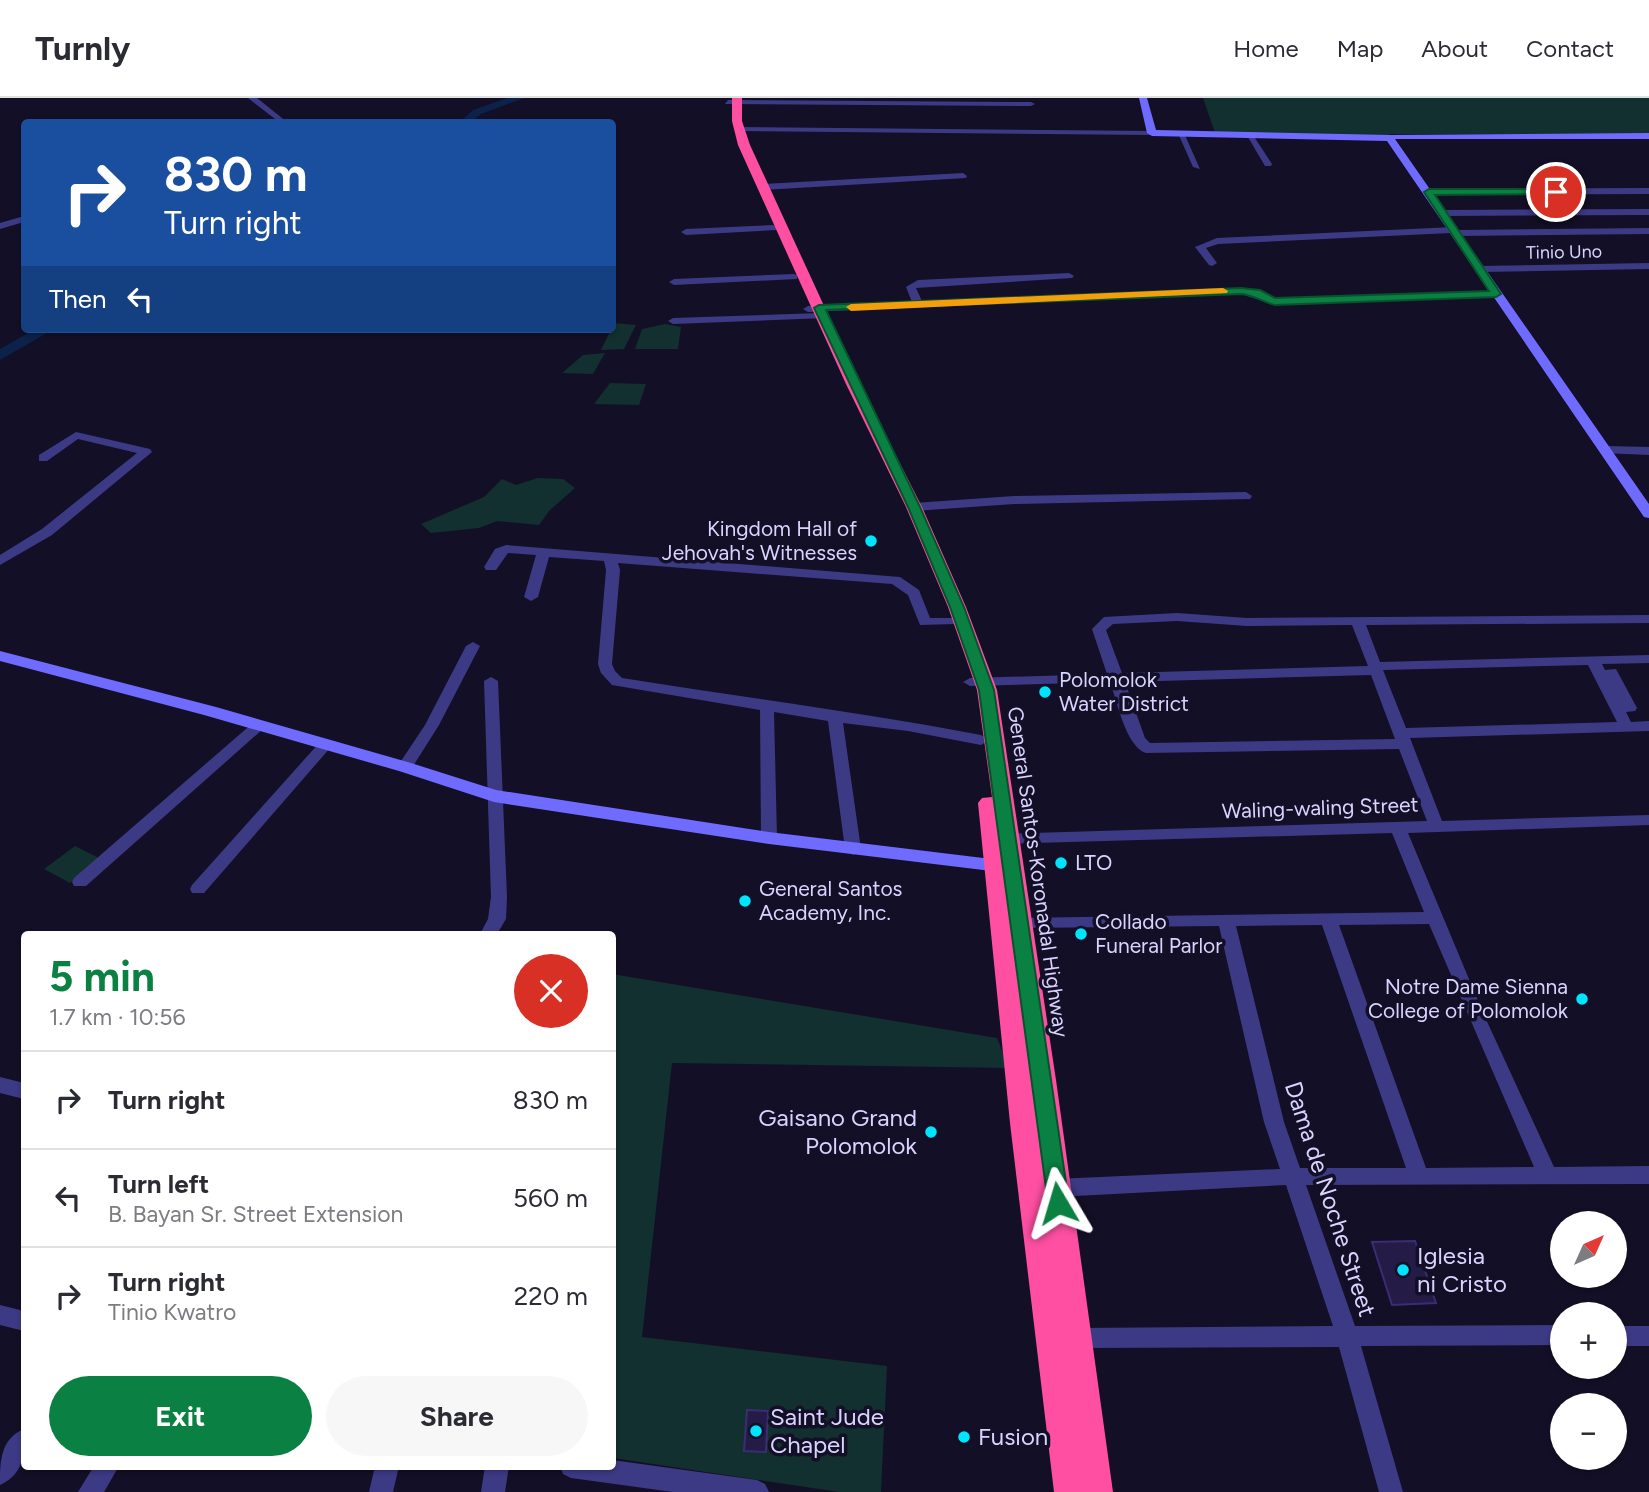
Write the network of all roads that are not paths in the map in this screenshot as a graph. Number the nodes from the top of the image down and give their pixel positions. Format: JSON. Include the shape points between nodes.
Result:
{"nodes":[{"id":1,"x":252,"y":98,"type":"edge"},
{"id":2,"x":1143,"y":98,"type":"edge"},
{"id":3,"x":733,"y":100,"type":"edge"},
{"id":4,"x":1031,"y":104,"type":"dead end"},
{"id":5,"x":279,"y":119,"type":"edge"},
{"id":6,"x":1152,"y":133,"type":"junction"},
{"id":7,"x":1180,"y":133,"type":"junction"},
{"id":8,"x":1248,"y":134,"type":"junction"},
{"id":9,"x":1649,"y":136,"type":"edge"},
{"id":10,"x":1390,"y":138,"type":"junction"},
{"id":11,"x":740,"y":140,"type":"junction"},
{"id":12,"x":1268,"y":164,"type":"dead end"},
{"id":13,"x":1197,"y":166,"type":"dead end"},
{"id":14,"x":962,"y":176,"type":"dead end"},
{"id":15,"x":763,"y":187,"type":"junction"},
{"id":16,"x":1649,"y":191,"type":"edge"},
{"id":17,"x":1429,"y":192,"type":"junction"},
{"id":18,"x":1649,"y":212,"type":"edge"},
{"id":19,"x":1442,"y":213,"type":"junction"},
{"id":20,"x":21,"y":220,"type":"edge"},
{"id":21,"x":0,"y":226,"type":"edge"},
{"id":22,"x":773,"y":228,"type":"junction"},
{"id":23,"x":1455,"y":231,"type":"junction"},
{"id":24,"x":1649,"y":231,"type":"edge"},
{"id":25,"x":685,"y":232,"type":"dead end"},
{"id":26,"x":1212,"y":263,"type":"dead end"},
{"id":27,"x":1649,"y":266,"type":"edge"},
{"id":28,"x":1479,"y":269,"type":"junction"},
{"id":29,"x":1069,"y":276,"type":"dead end"},
{"id":30,"x":794,"y":277,"type":"junction"},
{"id":31,"x":674,"y":282,"type":"dead end"},
{"id":32,"x":1496,"y":294,"type":"junction"},
{"id":33,"x":918,"y":305,"type":"junction"},
{"id":34,"x":816,"y":313,"type":"junction"},
{"id":35,"x":673,"y":321,"type":"dead end"},
{"id":36,"x":1606,"y":450,"type":"junction"},
{"id":37,"x":1649,"y":451,"type":"edge"},
{"id":38,"x":43,"y":458,"type":"dead end"},
{"id":39,"x":1246,"y":496,"type":"dead end"},
{"id":40,"x":914,"y":507,"type":"junction"},
{"id":41,"x":1649,"y":514,"type":"edge"},
{"id":42,"x":543,"y":553,"type":"junction"},
{"id":43,"x":610,"y":558,"type":"junction"},
{"id":44,"x":0,"y":561,"type":"edge"},
{"id":45,"x":491,"y":567,"type":"dead end"},
{"id":46,"x":531,"y":597,"type":"dead end"},
{"id":47,"x":1649,"y":619,"type":"edge"},
{"id":48,"x":1357,"y":620,"type":"junction"},
{"id":49,"x":951,"y":621,"type":"junction"},
{"id":50,"x":925,"y":622,"type":"junction"},
{"id":51,"x":927,"y":639,"type":"dead end"},
{"id":52,"x":473,"y":646,"type":"dead end"},
{"id":53,"x":0,"y":656,"type":"edge"},
{"id":54,"x":1649,"y":659,"type":"edge"},
{"id":55,"x":1599,"y":661,"type":"junction"},
{"id":56,"x":1376,"y":668,"type":"junction"},
{"id":57,"x":1116,"y":678,"type":"junction"},
{"id":58,"x":491,"y":681,"type":"dead end"},
{"id":59,"x":976,"y":681,"type":"junction"},
{"id":60,"x":766,"y":707,"type":"junction"},
{"id":61,"x":1630,"y":708,"type":"dead end"},
{"id":62,"x":835,"y":718,"type":"junction"},
{"id":63,"x":259,"y":726,"type":"junction"},
{"id":64,"x":1626,"y":726,"type":"junction"},
{"id":65,"x":1649,"y":726,"type":"edge"},
{"id":66,"x":1401,"y":738,"type":"junction"},
{"id":67,"x":981,"y":740,"type":"junction"},
{"id":68,"x":325,"y":744,"type":"junction"},
{"id":69,"x":405,"y":767,"type":"junction"},
{"id":70,"x":494,"y":796,"type":"junction"},
{"id":71,"x":1649,"y":820,"type":"edge"},
{"id":72,"x":1436,"y":825,"type":"junction"},
{"id":73,"x":1397,"y":826,"type":"junction"},
{"id":74,"x":769,"y":838,"type":"junction"},
{"id":75,"x":1000,"y":840,"type":"junction"},
{"id":76,"x":853,"y":849,"type":"junction"},
{"id":77,"x":1004,"y":867,"type":"junction"},
{"id":78,"x":80,"y":882,"type":"dead end"},
{"id":79,"x":198,"y":889,"type":"dead end"},
{"id":80,"x":1328,"y":918,"type":"junction"},
{"id":81,"x":1434,"y":918,"type":"junction"},
{"id":82,"x":1226,"y":920,"type":"junction"},
{"id":83,"x":1018,"y":922,"type":"junction"},
{"id":84,"x":490,"y":931,"type":"edge"},
{"id":85,"x":0,"y":1085,"type":"edge"},
{"id":86,"x":21,"y":1090,"type":"edge"},
{"id":87,"x":1547,"y":1175,"type":"junction"},
{"id":88,"x":1649,"y":1175,"type":"edge"},
{"id":89,"x":1294,"y":1177,"type":"junction"},
{"id":90,"x":1419,"y":1177,"type":"junction"},
{"id":91,"x":1056,"y":1188,"type":"junction"},
{"id":92,"x":0,"y":1315,"type":"edge"},
{"id":93,"x":21,"y":1320,"type":"edge"},
{"id":94,"x":1347,"y":1335,"type":"junction"},
{"id":95,"x":1550,"y":1335,"type":"edge"},
{"id":96,"x":1627,"y":1336,"type":"edge"},
{"id":97,"x":1649,"y":1336,"type":"edge"},
{"id":98,"x":1078,"y":1338,"type":"junction"},
{"id":99,"x":21,"y":1444,"type":"edge"},
{"id":100,"x":105,"y":1470,"type":"edge"},
{"id":101,"x":386,"y":1470,"type":"edge"},
{"id":102,"x":496,"y":1470,"type":"edge"},
{"id":103,"x":586,"y":1470,"type":"edge"},
{"id":104,"x":0,"y":1473,"type":"edge"},
{"id":105,"x":635,"y":1484,"type":"edge"},
{"id":106,"x":90,"y":1492,"type":"edge"},
{"id":107,"x":381,"y":1492,"type":"edge"},
{"id":108,"x":493,"y":1492,"type":"edge"},
{"id":109,"x":757,"y":1492,"type":"edge"},
{"id":110,"x":1070,"y":1492,"type":"edge"},
{"id":111,"x":1097,"y":1492,"type":"edge"},
{"id":112,"x":1391,"y":1492,"type":"edge"}],
"edges":[{"from":1,"to":5,"type":"street"},
{"from":2,"to":6,"type":"street"},
{"from":3,"to":4,"type":"street"},
{"from":3,"to":11,"type":"highway","name":"General Santos-Koronadal Highway","via":[[727,114]]},
{"from":6,"to":7,"type":"street"},
{"from":6,"to":11,"type":"street"},
{"from":7,"to":8,"type":"street"},
{"from":7,"to":13,"type":"street"},
{"from":8,"to":10,"type":"street"},
{"from":8,"to":12,"type":"street"},
{"from":9,"to":10,"type":"street"},
{"from":10,"to":17,"type":"street"},
{"from":11,"to":15,"type":"highway","name":"General Santos-Koronadal Highway"},
{"from":11,"to":22,"type":"highway","name":"General Santos-Koronadal Highway"},
{"from":14,"to":15,"type":"street"},
{"from":15,"to":34,"type":"highway","name":"General Santos-Koronadal Highway"},
{"from":16,"to":17,"type":"street"},
{"from":17,"to":19,"type":"street"},
{"from":18,"to":19,"type":"street"},
{"from":19,"to":23,"type":"street"},
{"from":20,"to":21,"type":"street"},
{"from":22,"to":25,"type":"street"},
{"from":22,"to":30,"type":"highway","name":"General Santos-Koronadal Highway"},
{"from":23,"to":24,"type":"street"},
{"from":23,"to":26,"type":"street","via":[[1217,241],[1199,247]]},
{"from":23,"to":28,"type":"street"},
{"from":27,"to":28,"type":"street","name":"Tinio Uno"},
{"from":28,"to":32,"type":"street"},
{"from":29,"to":33,"type":"street","via":[[918,283],[911,287]]},
{"from":30,"to":31,"type":"street"},
{"from":30,"to":34,"type":"highway","name":"General Santos-Koronadal Highway"},
{"from":32,"to":33,"type":"street","via":[[1275,302],[1257,292],[1241,291]]},
{"from":32,"to":36,"type":"street"},
{"from":33,"to":34,"type":"street"},
{"from":34,"to":35,"type":"street"},
{"from":34,"to":40,"type":"highway","name":"General Santos-Koronadal Highway"},
{"from":34,"to":49,"type":"highway","name":"General Santos-Koronadal Highway"},
{"from":36,"to":37,"type":"street"},
{"from":36,"to":41,"type":"street"},
{"from":38,"to":44,"type":"street","via":[[76,435],[146,452],[47,532]]},
{"from":39,"to":40,"type":"street","via":[[1014,500]]},
{"from":40,"to":59,"type":"highway","name":"General Santos-Koronadal Highway","via":[[957,607]]},
{"from":42,"to":43,"type":"street"},
{"from":42,"to":45,"type":"street","via":[[504,550]]},
{"from":42,"to":46,"type":"street"},
{"from":43,"to":50,"type":"street","via":[[895,580],[914,593]]},
{"from":43,"to":60,"type":"street","via":[[613,570],[605,664],[612,678],[624,685]]},
{"from":47,"to":48,"type":"street"},
{"from":48,"to":56,"type":"street"},
{"from":48,"to":57,"type":"street","via":[[1109,620],[1100,629]]},
{"from":49,"to":50,"type":"street"},
{"from":49,"to":59,"type":"highway","name":"General Santos-Koronadal Highway"},
{"from":50,"to":51,"type":"street"},
{"from":52,"to":69,"type":"street"},
{"from":53,"to":63,"type":"street"},
{"from":54,"to":55,"type":"street"},
{"from":55,"to":56,"type":"street"},
{"from":55,"to":61,"type":"street"},
{"from":55,"to":64,"type":"street"},
{"from":56,"to":57,"type":"street"},
{"from":56,"to":66,"type":"street"},
{"from":57,"to":59,"type":"street"},
{"from":57,"to":66,"type":"street","via":[[1138,740],[1146,748]]},
{"from":58,"to":70,"type":"street"},
{"from":59,"to":67,"type":"highway","name":"General Santos-Koronadal Highway"},
{"from":59,"to":75,"type":"highway","name":"General Santos-Koronadal Highway","via":[[991,709]]},
{"from":60,"to":62,"type":"street"},
{"from":60,"to":74,"type":"street"},
{"from":62,"to":67,"type":"street"},
{"from":62,"to":76,"type":"street"},
{"from":63,"to":68,"type":"street"},
{"from":63,"to":78,"type":"street"},
{"from":64,"to":65,"type":"street"},
{"from":64,"to":66,"type":"street"},
{"from":66,"to":72,"type":"street"},
{"from":67,"to":75,"type":"highway","name":"General Santos-Koronadal Highway"},
{"from":68,"to":69,"type":"street"},
{"from":68,"to":79,"type":"street"},
{"from":69,"to":70,"type":"street"},
{"from":70,"to":74,"type":"street"},
{"from":70,"to":84,"type":"street","via":[[499,897],[497,919]]},
{"from":71,"to":72,"type":"street","name":"Waling-waling Street"},
{"from":72,"to":73,"type":"street","name":"Waling-waling Street"},
{"from":73,"to":75,"type":"street","name":"Waling-waling Street"},
{"from":73,"to":81,"type":"street"},
{"from":74,"to":76,"type":"street"},
{"from":75,"to":77,"type":"highway","name":"General Santos-Koronadal Highway"},
{"from":76,"to":77,"type":"street"},
{"from":77,"to":83,"type":"highway","name":"General Santos-Koronadal Highway"},
{"from":77,"to":110,"type":"highway","name":"General Santos-Koronadal Highway","via":[[1023,1123]]},
{"from":80,"to":81,"type":"street"},
{"from":80,"to":82,"type":"street"},
{"from":80,"to":90,"type":"street"},
{"from":81,"to":87,"type":"street"},
{"from":82,"to":83,"type":"street"},
{"from":82,"to":89,"type":"street","name":"Dama de Noche Street","via":[[1274,1122]]},
{"from":83,"to":91,"type":"highway","name":"General Santos-Koronadal Highway"},
{"from":85,"to":86,"type":"street"},
{"from":87,"to":88,"type":"street"},
{"from":87,"to":90,"type":"street"},
{"from":89,"to":90,"type":"street"},
{"from":89,"to":91,"type":"street"},
{"from":89,"to":94,"type":"street","name":"Dama de Noche Street"},
{"from":91,"to":98,"type":"highway","name":"General Santos-Koronadal Highway"},
{"from":92,"to":93,"type":"street"},
{"from":94,"to":95,"type":"street"},
{"from":94,"to":98,"type":"street"},
{"from":94,"to":112,"type":"street","name":"Dama de Noche Street"},
{"from":96,"to":97,"type":"street"},
{"from":98,"to":111,"type":"highway","name":"General Santos-Koronadal Highway"},
{"from":99,"to":104,"type":"street"},
{"from":100,"to":106,"type":"street"},
{"from":101,"to":107,"type":"street"},
{"from":102,"to":108,"type":"street"},
{"from":103,"to":105,"type":"street"},
{"from":105,"to":109,"type":"street"}]}
